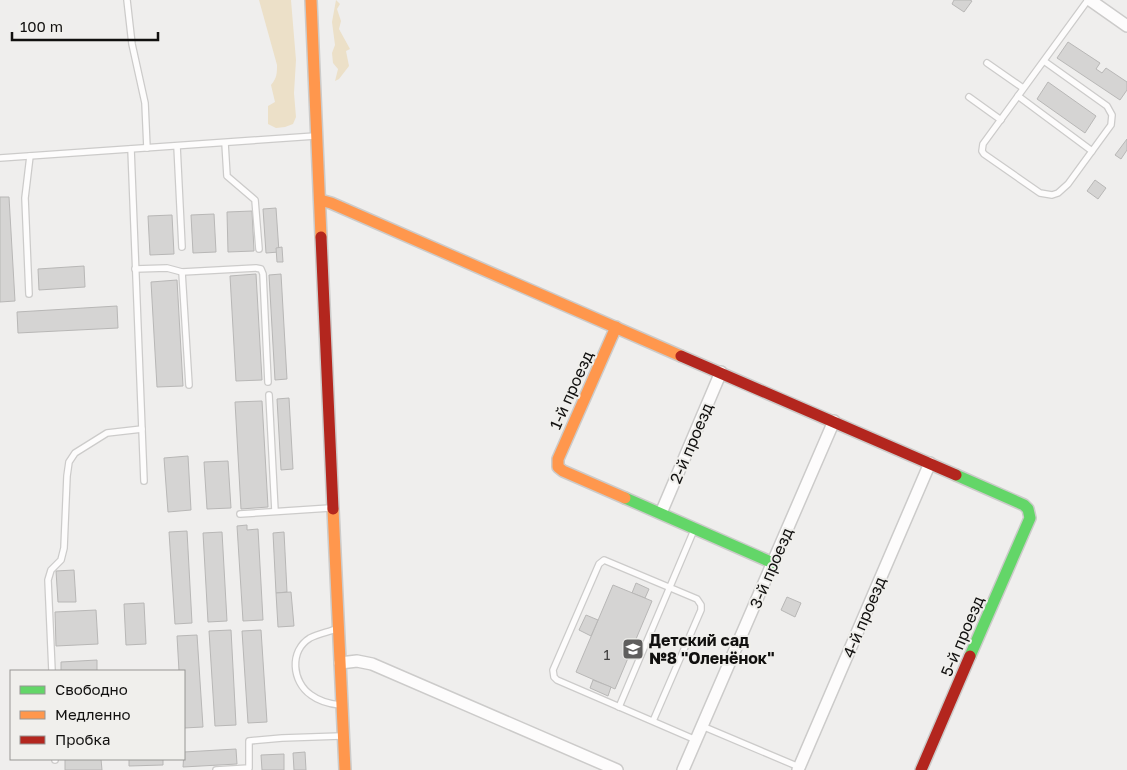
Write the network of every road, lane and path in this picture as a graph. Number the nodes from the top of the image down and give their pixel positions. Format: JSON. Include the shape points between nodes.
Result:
{"nodes":[{"id":1,"x":127,"y":0,"type":"edge"},
{"id":2,"x":311,"y":0,"type":"edge"},
{"id":3,"x":1089,"y":0,"type":"edge"},
{"id":4,"x":1127,"y":26,"type":"edge"},
{"id":5,"x":1044,"y":61,"type":"junction"},
{"id":6,"x":987,"y":63,"type":"dead end"},
{"id":7,"x":1024,"y":88,"type":"junction"},
{"id":8,"x":1018,"y":96,"type":"junction"},
{"id":9,"x":969,"y":97,"type":"dead end"},
{"id":10,"x":1001,"y":120,"type":"junction"},
{"id":11,"x":317,"y":136,"type":"junction"},
{"id":12,"x":225,"y":143,"type":"junction"},
{"id":13,"x":177,"y":146,"type":"junction"},
{"id":14,"x":147,"y":148,"type":"junction"},
{"id":15,"x":131,"y":149,"type":"junction"},
{"id":16,"x":1092,"y":150,"type":"junction"},
{"id":17,"x":30,"y":156,"type":"junction"},
{"id":18,"x":0,"y":158,"type":"edge"},
{"id":19,"x":320,"y":200,"type":"junction"},
{"id":20,"x":182,"y":247,"type":"dead end"},
{"id":21,"x":259,"y":249,"type":"dead end"},
{"id":22,"x":135,"y":269,"type":"junction"},
{"id":23,"x":182,"y":272,"type":"junction"},
{"id":24,"x":29,"y":294,"type":"dead end"},
{"id":25,"x":616,"y":327,"type":"junction"},
{"id":26,"x":721,"y":372,"type":"junction"},
{"id":27,"x":268,"y":382,"type":"dead end"},
{"id":28,"x":189,"y":385,"type":"dead end"},
{"id":29,"x":269,"y":395,"type":"dead end"},
{"id":30,"x":834,"y":421,"type":"junction"},
{"id":31,"x":142,"y":429,"type":"junction"},
{"id":32,"x":930,"y":464,"type":"junction"},
{"id":33,"x":144,"y":481,"type":"dead end"},
{"id":34,"x":333,"y":508,"type":"junction"},
{"id":35,"x":275,"y":511,"type":"junction"},
{"id":36,"x":660,"y":513,"type":"junction"},
{"id":37,"x":240,"y":514,"type":"dead end"},
{"id":38,"x":695,"y":528,"type":"junction"},
{"id":39,"x":773,"y":562,"type":"junction"},
{"id":40,"x":670,"y":588,"type":"junction"},
{"id":41,"x":338,"y":629,"type":"junction"},
{"id":42,"x":340,"y":663,"type":"junction"},
{"id":43,"x":52,"y":670,"type":"edge"},
{"id":44,"x":342,"y":705,"type":"junction"},
{"id":45,"x":619,"y":706,"type":"junction"},
{"id":46,"x":653,"y":721,"type":"junction"},
{"id":47,"x":702,"y":726,"type":"junction"},
{"id":48,"x":343,"y":736,"type":"junction"},
{"id":49,"x":696,"y":740,"type":"junction"},
{"id":50,"x":798,"y":768,"type":"edge"},
{"id":51,"x":249,"y":769,"type":"edge"},
{"id":52,"x":613,"y":769,"type":"edge"},
{"id":53,"x":216,"y":770,"type":"edge"},
{"id":54,"x":344,"y":770,"type":"edge"},
{"id":55,"x":683,"y":770,"type":"edge"},
{"id":56,"x":921,"y":770,"type":"edge"}],
"edges":[{"from":1,"to":14,"type":"lane","via":[[132,44],[145,103]]},
{"from":2,"to":11,"type":"street"},
{"from":3,"to":4,"type":"street"},
{"from":3,"to":5,"type":"lane"},
{"from":5,"to":7,"type":"lane"},
{"from":5,"to":16,"type":"lane","via":[[1110,111],[1110,125]]},
{"from":6,"to":7,"type":"lane"},
{"from":7,"to":8,"type":"lane"},
{"from":8,"to":10,"type":"lane"},
{"from":8,"to":16,"type":"lane"},
{"from":9,"to":10,"type":"lane"},
{"from":10,"to":16,"type":"lane","via":[[983,144],[982,151],[1040,193],[1052,195],[1063,189]]},
{"from":11,"to":12,"type":"lane"},
{"from":11,"to":19,"type":"street"},
{"from":12,"to":13,"type":"lane"},
{"from":12,"to":21,"type":"lane","via":[[227,176],[255,200]]},
{"from":13,"to":14,"type":"lane"},
{"from":13,"to":20,"type":"lane"},
{"from":14,"to":15,"type":"lane"},
{"from":15,"to":17,"type":"lane"},
{"from":15,"to":22,"type":"lane"},
{"from":17,"to":18,"type":"lane"},
{"from":17,"to":24,"type":"lane","via":[[25,198]]},
{"from":19,"to":25,"type":"street"},
{"from":19,"to":34,"type":"street"},
{"from":22,"to":23,"type":"lane","via":[[167,268]]},
{"from":22,"to":31,"type":"lane"},
{"from":23,"to":27,"type":"lane","via":[[261,270]]},
{"from":23,"to":28,"type":"lane"},
{"from":25,"to":26,"type":"street"},
{"from":25,"to":36,"type":"street","name":"1-й проезд","via":[[558,459],[558,467]]},
{"from":26,"to":30,"type":"street"},
{"from":26,"to":36,"type":"street","name":"2-й проезд"},
{"from":29,"to":35,"type":"lane"},
{"from":30,"to":32,"type":"street"},
{"from":30,"to":39,"type":"street","name":"3-й проезд"},
{"from":31,"to":33,"type":"lane"},
{"from":31,"to":43,"type":"lane","via":[[107,433],[75,453],[69,462],[64,548],[61,560],[48,580]]},
{"from":32,"to":50,"type":"street","name":"4-й проезд"},
{"from":32,"to":56,"type":"street","name":"5-й проезд","via":[[1024,505],[1030,518]]},
{"from":34,"to":35,"type":"lane"},
{"from":34,"to":41,"type":"street"},
{"from":35,"to":37,"type":"lane"},
{"from":36,"to":38,"type":"street"},
{"from":38,"to":39,"type":"street"},
{"from":38,"to":40,"type":"lane"},
{"from":39,"to":47,"type":"street","name":"3-й проезд"},
{"from":40,"to":45,"type":"lane"},
{"from":40,"to":45,"type":"lane","via":[[608,561],[601,562],[553,670],[557,680]]},
{"from":40,"to":46,"type":"lane","via":[[697,599],[701,610]]},
{"from":41,"to":42,"type":"street"},
{"from":41,"to":44,"type":"lane","via":[[304,643],[297,657],[296,673],[298,681],[310,695],[329,704]]},
{"from":42,"to":44,"type":"street"},
{"from":42,"to":52,"type":"street","via":[[357,661],[372,664]]},
{"from":44,"to":48,"type":"street"},
{"from":45,"to":46,"type":"lane"},
{"from":46,"to":49,"type":"lane"},
{"from":47,"to":49,"type":"street","name":"3-й проезд"},
{"from":47,"to":50,"type":"lane"},
{"from":48,"to":51,"type":"lane","via":[[249,741]]},
{"from":48,"to":54,"type":"street"},
{"from":49,"to":55,"type":"street","name":"3-й проезд"},
{"from":51,"to":53,"type":"lane"}]}
